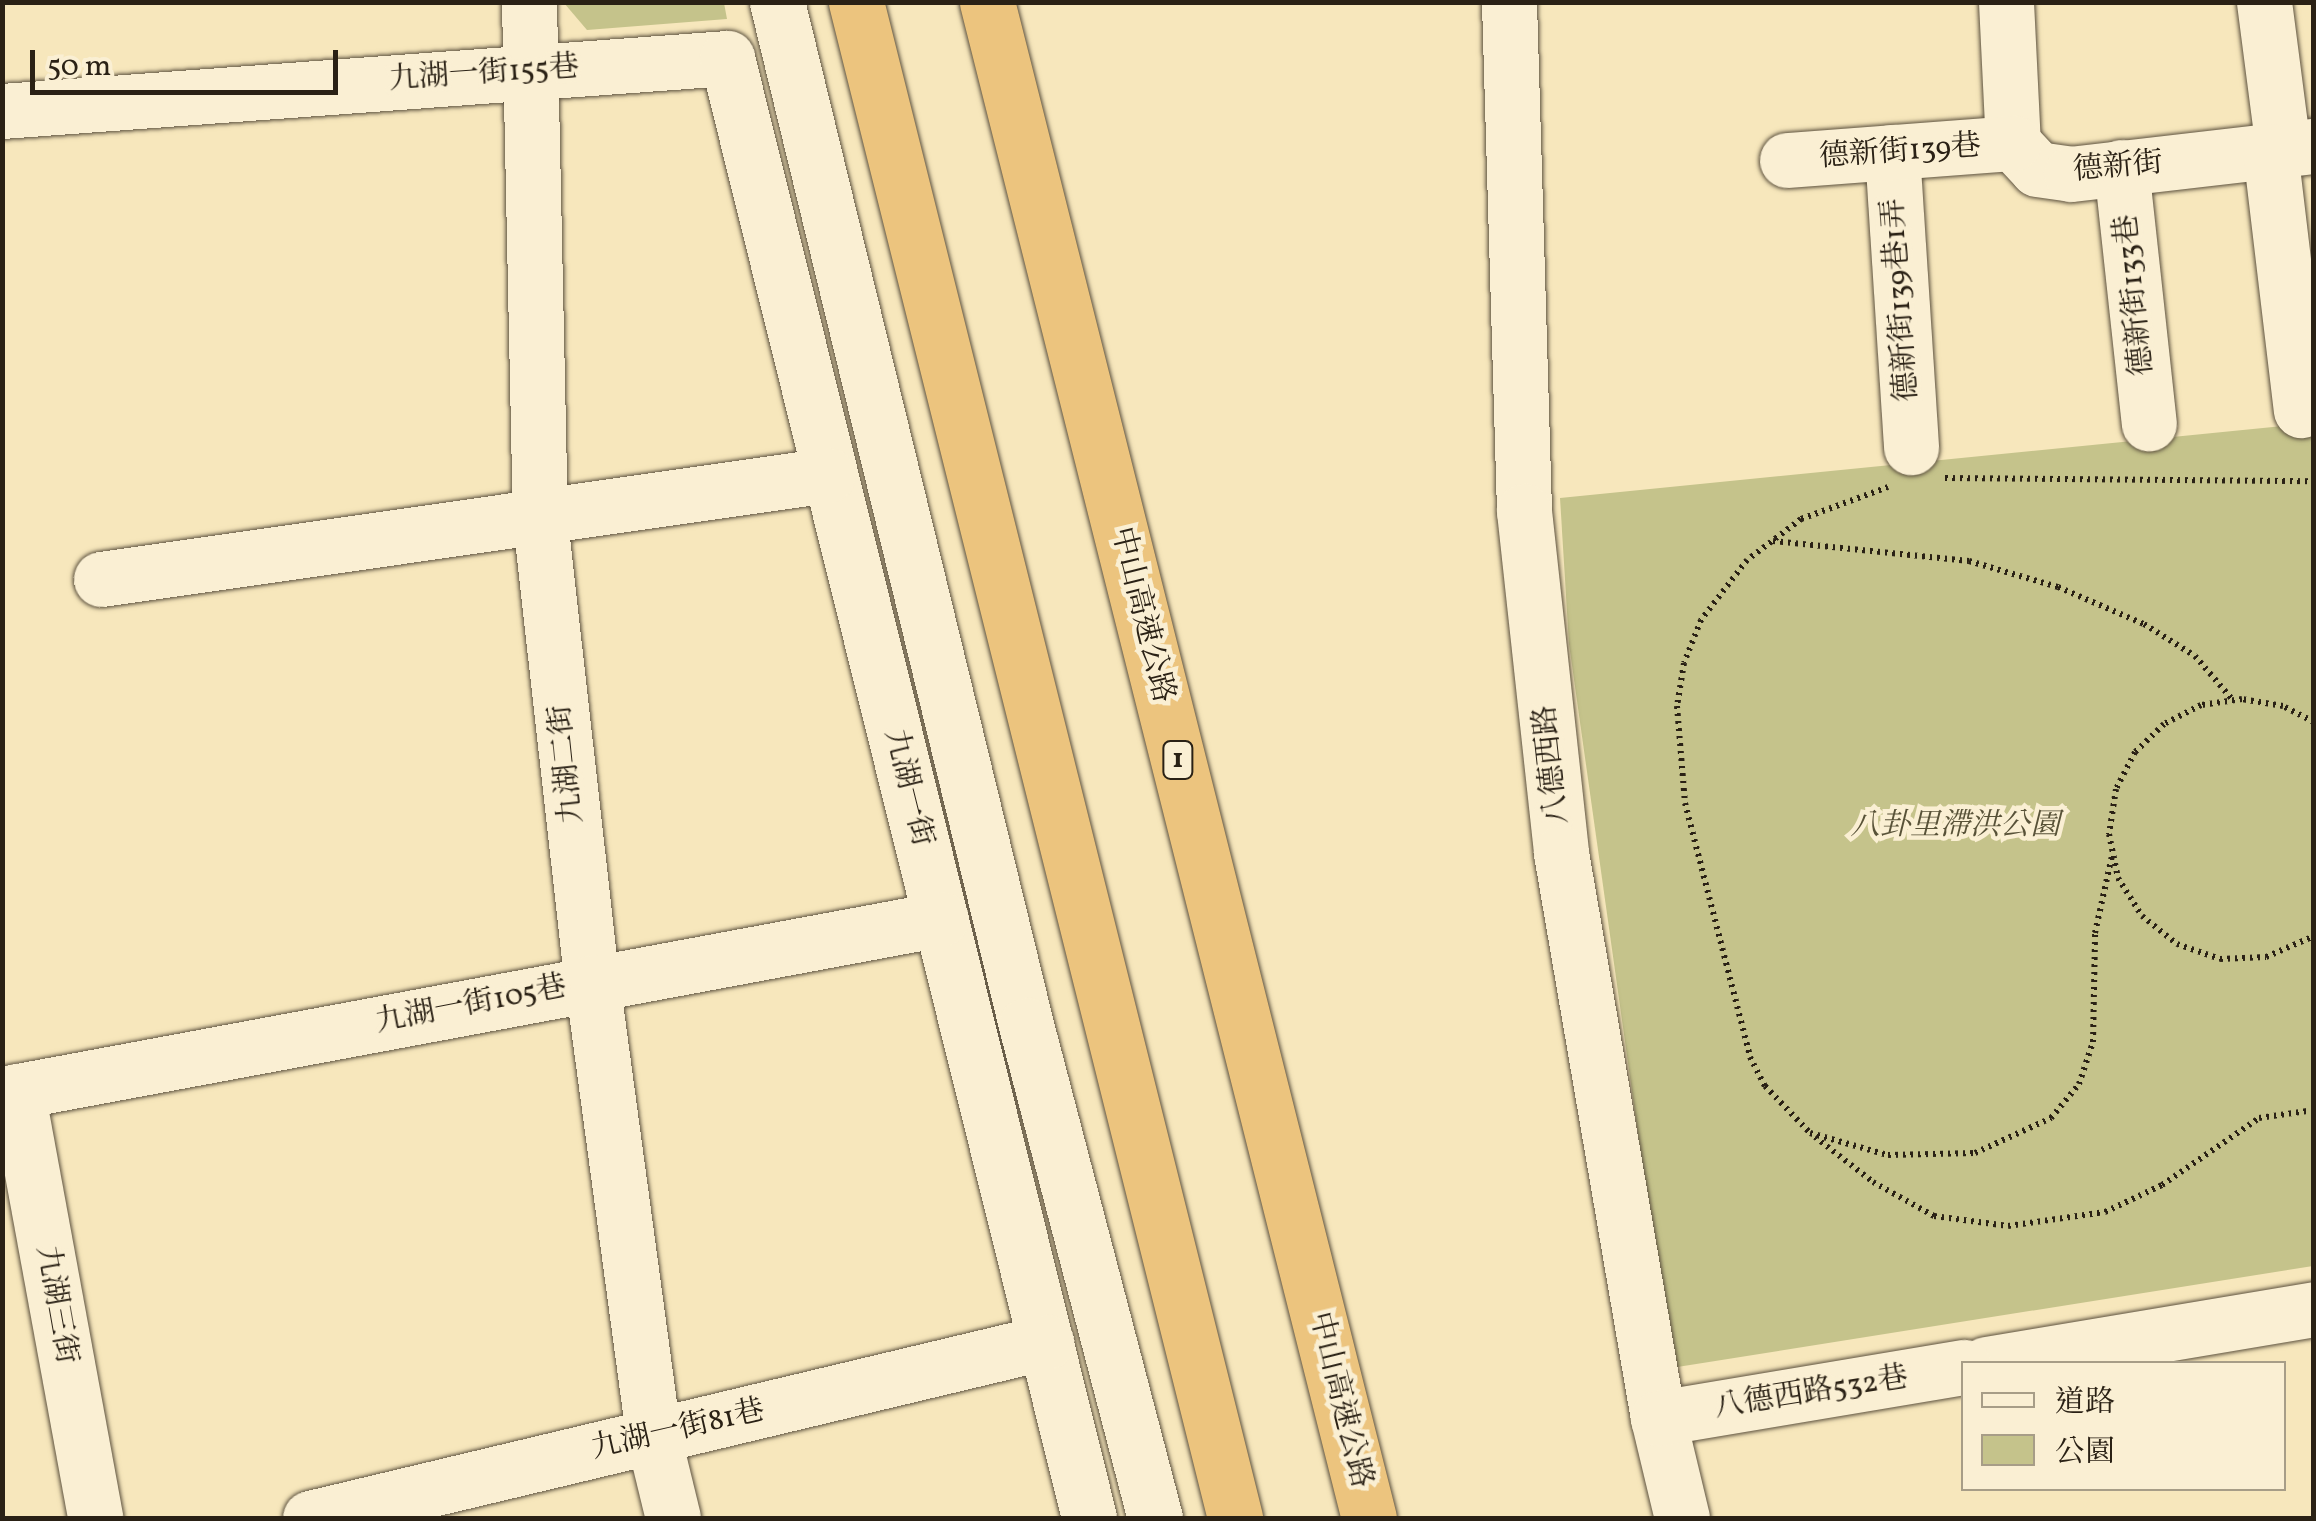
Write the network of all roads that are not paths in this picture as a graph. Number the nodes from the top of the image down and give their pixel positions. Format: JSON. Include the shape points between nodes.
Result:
{"nodes":[{"id":1,"x":529,"y":2,"type":"edge"},
{"id":2,"x":778,"y":2,"type":"edge"},
{"id":3,"x":856,"y":2,"type":"edge"},
{"id":4,"x":987,"y":2,"type":"edge"},
{"id":5,"x":1509,"y":2,"type":"edge"},
{"id":6,"x":2006,"y":2,"type":"edge"},
{"id":7,"x":2264,"y":2,"type":"edge"},
{"id":8,"x":727,"y":58,"type":"joint"},
{"id":9,"x":529,"y":70,"type":"junction"},
{"id":10,"x":2,"y":112,"type":"edge"},
{"id":11,"x":2013,"y":143,"type":"junction"},
{"id":12,"x":2289,"y":148,"type":"edge"},
{"id":13,"x":1892,"y":152,"type":"junction"},
{"id":14,"x":1787,"y":160,"type":"dead end"},
{"id":15,"x":2121,"y":167,"type":"junction"},
{"id":16,"x":2301,"y":410,"type":"dead end"},
{"id":17,"x":2149,"y":423,"type":"dead end"},
{"id":18,"x":1918,"y":470,"type":"road end"},
{"id":19,"x":828,"y":475,"type":"junction"},
{"id":20,"x":540,"y":521,"type":"junction"},
{"id":21,"x":101,"y":579,"type":"dead end"},
{"id":22,"x":941,"y":919,"type":"junction"},
{"id":23,"x":592,"y":982,"type":"junction"},
{"id":24,"x":10,"y":1093,"type":"edge"},
{"id":25,"x":2314,"y":1309,"type":"edge"},
{"id":26,"x":1046,"y":1342,"type":"junction"},
{"id":27,"x":2004,"y":1361,"type":"edge"},
{"id":28,"x":1961,"y":1368,"type":"edge"},
{"id":29,"x":1658,"y":1418,"type":"junction"},
{"id":30,"x":653,"y":1436,"type":"junction"},
{"id":31,"x":96,"y":1518,"type":"edge"},
{"id":32,"x":310,"y":1518,"type":"edge"},
{"id":33,"x":673,"y":1518,"type":"edge"},
{"id":34,"x":1089,"y":1518,"type":"edge"},
{"id":35,"x":1155,"y":1518,"type":"edge"},
{"id":36,"x":1236,"y":1518,"type":"edge"},
{"id":37,"x":1370,"y":1518,"type":"edge"},
{"id":38,"x":1682,"y":1518,"type":"edge"}],
"edges":[{"from":1,"to":9,"type":"street","name":"九湖二街"},
{"from":2,"to":35,"type":"street","via":[[1026,1025]]},
{"from":3,"to":36,"type":"highway"},
{"from":4,"to":37,"type":"highway","name":"中山高速公路","number":"1"},
{"from":5,"to":29,"type":"street","name":"八德西路","via":[[1524,510],[1561,853]]},
{"from":6,"to":11,"type":"street"},
{"from":7,"to":12,"type":"street"},
{"from":8,"to":9,"type":"street","name":"九湖一街155巷"},
{"from":8,"to":19,"type":"street","name":"九湖一街"},
{"from":9,"to":10,"type":"street","name":"九湖一街155巷"},
{"from":9,"to":20,"type":"street","name":"九湖二街"},
{"from":11,"to":13,"type":"street","name":"德新街139巷"},
{"from":11,"to":15,"type":"street","name":"德新街","via":[[2037,169],[2071,174]]},
{"from":12,"to":15,"type":"street","name":"德新街"},
{"from":12,"to":16,"type":"street"},
{"from":13,"to":14,"type":"street","name":"德新街139巷"},
{"from":13,"to":18,"type":"street","name":"德新街139巷1弄"},
{"from":15,"to":17,"type":"street","name":"德新街133巷"},
{"from":19,"to":20,"type":"street"},
{"from":19,"to":22,"type":"street","name":"九湖一街"},
{"from":20,"to":21,"type":"street"},
{"from":20,"to":23,"type":"street","name":"九湖二街"},
{"from":22,"to":23,"type":"street","name":"九湖一街105巷"},
{"from":22,"to":26,"type":"street","name":"九湖一街"},
{"from":23,"to":24,"type":"street","name":"九湖一街105巷"},
{"from":23,"to":30,"type":"street","name":"九湖二街"},
{"from":24,"to":31,"type":"street","name":"九湖三街"},
{"from":25,"to":27,"type":"street"},
{"from":26,"to":30,"type":"street","name":"九湖一街81巷"},
{"from":26,"to":34,"type":"street","name":"九湖一街"},
{"from":28,"to":29,"type":"street","name":"八德西路532巷"},
{"from":29,"to":38,"type":"street","name":"八德西路"},
{"from":30,"to":32,"type":"street","name":"九湖一街81巷"},
{"from":30,"to":33,"type":"street","name":"九湖二街"}]}
